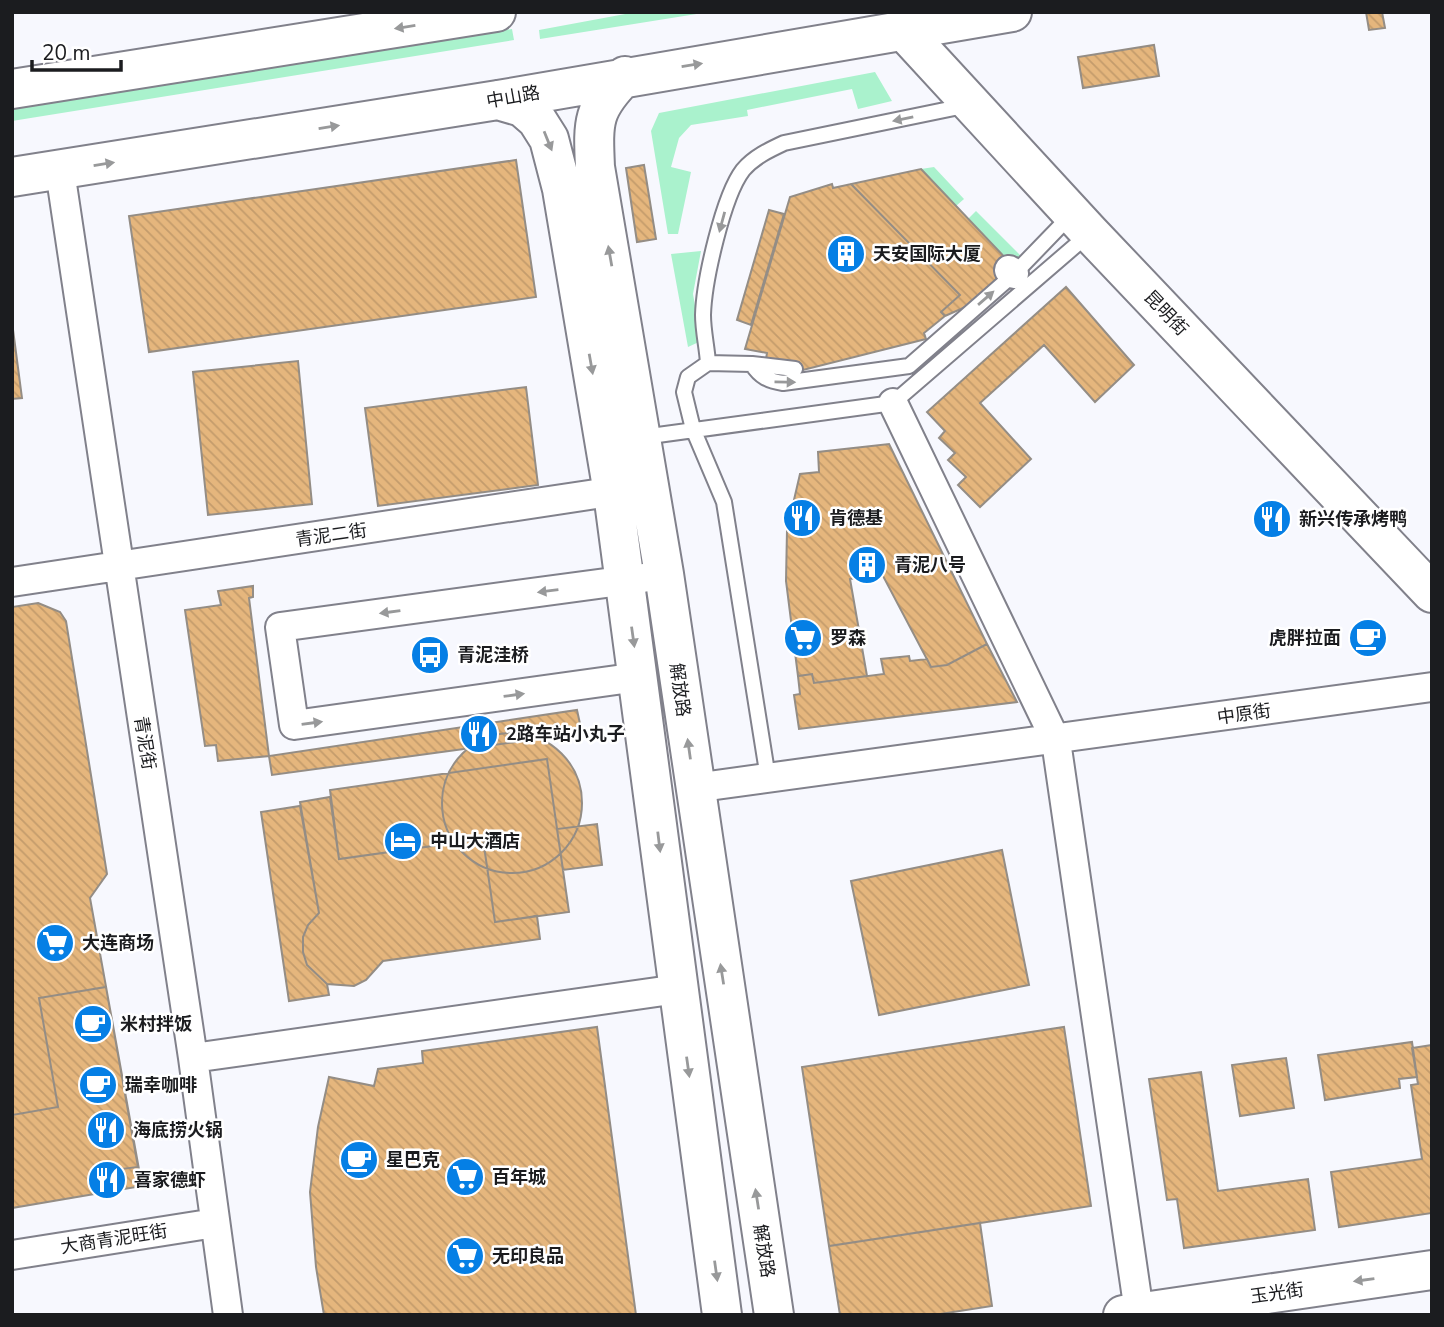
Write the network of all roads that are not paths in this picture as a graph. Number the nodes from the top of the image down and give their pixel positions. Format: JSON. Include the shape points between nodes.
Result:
{"nodes":[{"id":1,"x":496,"y":12,"type":"edge"},
{"id":2,"x":1012,"y":12,"type":"edge"},
{"id":3,"x":902,"y":30,"type":"junction"},
{"id":4,"x":625,"y":76,"type":"junction"},
{"id":5,"x":13,"y":86,"type":"edge"},
{"id":6,"x":498,"y":100,"type":"junction"},
{"id":7,"x":970,"y":105,"type":"junction"},
{"id":8,"x":60,"y":171,"type":"junction"},
{"id":9,"x":12,"y":177,"type":"edge"},
{"id":10,"x":1081,"y":223,"type":"junction"},
{"id":11,"x":708,"y":363,"type":"junction"},
{"id":12,"x":752,"y":364,"type":"junction"},
{"id":13,"x":795,"y":369,"type":"dead end"},
{"id":14,"x":893,"y":402,"type":"junction"},
{"id":15,"x":693,"y":429,"type":"junction"},
{"id":16,"x":642,"y":438,"type":"junction"},
{"id":17,"x":649,"y":485,"type":"junction"},
{"id":18,"x":613,"y":493,"type":"junction"},
{"id":19,"x":118,"y":566,"type":"junction"},
{"id":20,"x":664,"y":574,"type":"junction"},
{"id":21,"x":625,"y":580,"type":"junction"},
{"id":22,"x":12,"y":582,"type":"edge"},
{"id":23,"x":1432,"y":593,"type":"edge"},
{"id":24,"x":638,"y":677,"type":"junction"},
{"id":25,"x":1432,"y":687,"type":"edge"},
{"id":26,"x":1056,"y":741,"type":"junction"},
{"id":27,"x":768,"y":778,"type":"junction"},
{"id":28,"x":694,"y":788,"type":"junction"},
{"id":29,"x":678,"y":989,"type":"junction"},
{"id":30,"x":193,"y":1058,"type":"junction"},
{"id":31,"x":215,"y":1223,"type":"junction"},
{"id":32,"x":12,"y":1255,"type":"edge"},
{"id":33,"x":1432,"y":1270,"type":"edge"},
{"id":34,"x":1131,"y":1314,"type":"edge"},
{"id":35,"x":228,"y":1315,"type":"edge"},
{"id":36,"x":722,"y":1315,"type":"edge"},
{"id":37,"x":774,"y":1315,"type":"edge"}],
"edges":[{"from":1,"to":5,"type":"main road","one_way":true},
{"from":2,"to":3,"type":"main road","name":"中山路"},
{"from":4,"to":3,"type":"main road","name":"中山路","one_way":true},
{"from":3,"to":7,"type":"main road","name":"昆明街"},
{"from":4,"to":6,"type":"main road","name":"中山路"},
{"from":16,"to":4,"type":"main road","name":"解放路","one_way":true,"via":[[594,154],[593,129],[603,98]]},
{"from":8,"to":6,"type":"main road","name":"中山路","one_way":true},
{"from":6,"to":18,"type":"main road","one_way":true,"via":[[522,107],[549,139],[562,189]]},
{"from":7,"to":10,"type":"main road","name":"昆明街"},
{"from":7,"to":11,"type":"lane","one_way":true,"via":[[784,143],[743,170],[729,197],[705,285]]},
{"from":8,"to":9,"type":"main road","name":"中山路"},
{"from":8,"to":19,"type":"street","name":"青泥街"},
{"from":12,"to":10,"type":"lane","one_way":true,"via":[[770,381],[783,383],[909,366],[1012,272]]},
{"from":10,"to":14,"type":"lane"},
{"from":10,"to":23,"type":"main road","name":"昆明街"},
{"from":11,"to":12,"type":"lane"},
{"from":11,"to":15,"type":"lane","via":[[688,377],[684,392]]},
{"from":12,"to":13,"type":"lane"},
{"from":14,"to":15,"type":"lane"},
{"from":14,"to":26,"type":"street"},
{"from":15,"to":16,"type":"lane"},
{"from":15,"to":27,"type":"lane","via":[[724,502]]},
{"from":16,"to":17,"type":"main road","name":"解放路"},
{"from":17,"to":18,"type":"street","name":"青泥二街"},
{"from":17,"to":20,"type":"main road","name":"解放路"},
{"from":18,"to":19,"type":"street","name":"青泥二街"},
{"from":18,"to":21,"type":"main road"},
{"from":19,"to":22,"type":"street","name":"青泥二街"},
{"from":19,"to":30,"type":"street","name":"青泥街"},
{"from":20,"to":21,"type":"street"},
{"from":28,"to":20,"type":"main road","name":"解放路","one_way":true},
{"from":21,"to":24,"type":"main road","one_way":true},
{"from":21,"to":24,"type":"street","one_way":true,"via":[[281,627],[294,725]]},
{"from":24,"to":29,"type":"main road","one_way":true},
{"from":25,"to":26,"type":"street","name":"中原街"},
{"from":26,"to":27,"type":"street","name":"中原街"},
{"from":26,"to":34,"type":"street"},
{"from":27,"to":28,"type":"street","name":"中原街"},
{"from":37,"to":28,"type":"main road","name":"解放路","one_way":true},
{"from":29,"to":30,"type":"street"},
{"from":29,"to":36,"type":"main road","one_way":true},
{"from":30,"to":31,"type":"street","name":"青泥街"},
{"from":31,"to":32,"type":"street","name":"大商青泥旺街"},
{"from":31,"to":35,"type":"street","name":"青泥街"},
{"from":33,"to":34,"type":"main road","name":"玉光街","one_way":true}]}
